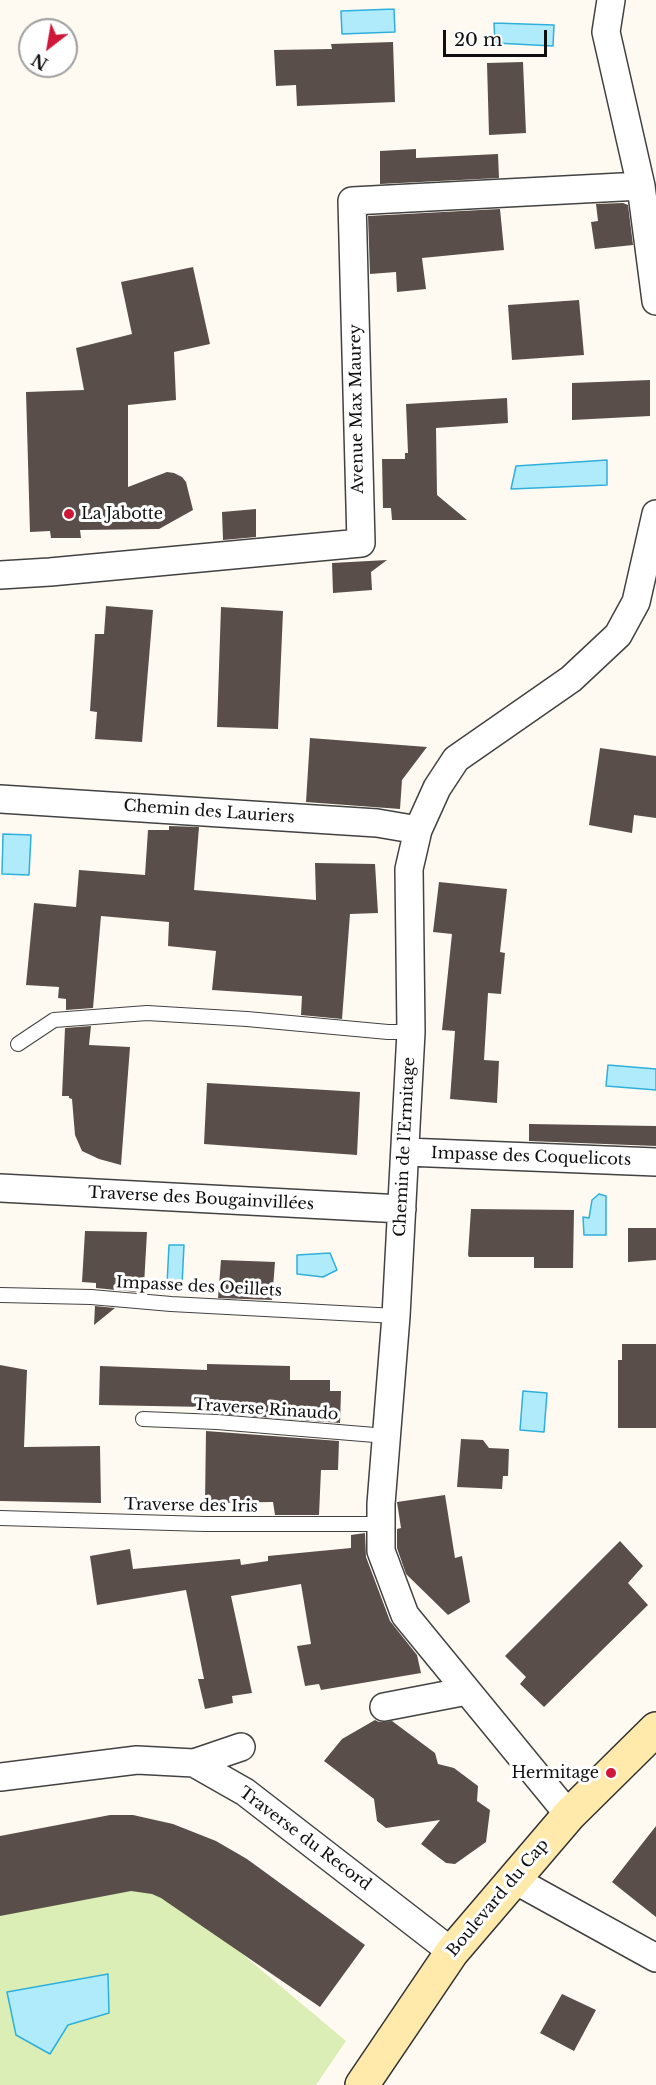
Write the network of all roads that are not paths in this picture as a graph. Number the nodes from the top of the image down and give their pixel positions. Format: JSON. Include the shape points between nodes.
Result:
{"nodes":[{"id":1,"x":611,"y":0,"type":"edge"},
{"id":2,"x":641,"y":186,"type":"junction"},
{"id":3,"x":656,"y":301,"type":"edge"},
{"id":4,"x":656,"y":514,"type":"edge"},
{"id":5,"x":0,"y":575,"type":"edge"},
{"id":6,"x":0,"y":799,"type":"edge"},
{"id":7,"x":418,"y":830,"type":"junction"},
{"id":8,"x":411,"y":1032,"type":"junction"},
{"id":9,"x":18,"y":1044,"type":"dead end"},
{"id":10,"x":406,"y":1152,"type":"junction"},
{"id":11,"x":656,"y":1162,"type":"edge"},
{"id":12,"x":0,"y":1188,"type":"edge"},
{"id":13,"x":402,"y":1209,"type":"junction"},
{"id":14,"x":0,"y":1295,"type":"edge"},
{"id":15,"x":396,"y":1316,"type":"junction"},
{"id":16,"x":142,"y":1419,"type":"dead end"},
{"id":17,"x":387,"y":1436,"type":"junction"},
{"id":18,"x":0,"y":1518,"type":"edge"},
{"id":19,"x":381,"y":1524,"type":"junction"},
{"id":20,"x":467,"y":1691,"type":"junction"},
{"id":21,"x":384,"y":1707,"type":"dead end"},
{"id":22,"x":656,"y":1729,"type":"edge"},
{"id":23,"x":241,"y":1747,"type":"dead end"},
{"id":24,"x":194,"y":1763,"type":"junction"},
{"id":25,"x":0,"y":1777,"type":"edge"},
{"id":26,"x":569,"y":1815,"type":"junction"},
{"id":27,"x":513,"y":1879,"type":"junction"},
{"id":28,"x":452,"y":1952,"type":"junction"},
{"id":29,"x":656,"y":1958,"type":"edge"},
{"id":30,"x":362,"y":2085,"type":"edge"}],
"edges":[{"from":1,"to":2,"type":"street","via":[[606,32]]},
{"from":2,"to":3,"type":"street"},
{"from":2,"to":5,"type":"street","name":"Avenue Max Maurey","via":[[352,201],[361,543]]},
{"from":4,"to":7,"type":"street","name":"Chemin de l'Ermitage","via":[[636,602],[618,635],[571,679],[456,759],[437,788]]},
{"from":6,"to":7,"type":"street","name":"Chemin des Lauriers","via":[[377,823]]},
{"from":7,"to":8,"type":"street","name":"Chemin de l'Ermitage","via":[[409,869]]},
{"from":8,"to":9,"type":"lane","via":[[147,1013],[54,1020]]},
{"from":8,"to":10,"type":"street","name":"Chemin de l'Ermitage"},
{"from":10,"to":11,"type":"street","name":"Impasse des Coquelicots"},
{"from":10,"to":13,"type":"street","name":"Chemin de l'Ermitage"},
{"from":12,"to":13,"type":"street","name":"Traverse des Bougainvillées"},
{"from":13,"to":15,"type":"street","name":"Chemin de l'Ermitage"},
{"from":14,"to":15,"type":"lane","name":"Impasse des Oeillets"},
{"from":15,"to":17,"type":"street","name":"Chemin de l'Ermitage"},
{"from":16,"to":17,"type":"lane","name":"Traverse Rinaudo"},
{"from":17,"to":19,"type":"street","name":"Chemin de l'Ermitage"},
{"from":18,"to":19,"type":"lane","name":"Traverse des Iris"},
{"from":19,"to":20,"type":"street","name":"Chemin de l'Ermitage","via":[[381,1551],[405,1615]]},
{"from":20,"to":21,"type":"street"},
{"from":20,"to":26,"type":"street","name":"Chemin de l'Ermitage"},
{"from":22,"to":26,"type":"street","name":"Boulevard du Cap"},
{"from":23,"to":24,"type":"street"},
{"from":24,"to":25,"type":"street","name":"Traverse du Record","via":[[137,1760]]},
{"from":24,"to":28,"type":"street","name":"Traverse du Record","via":[[245,1792]]},
{"from":26,"to":27,"type":"street","name":"Boulevard du Cap"},
{"from":27,"to":28,"type":"street","name":"Boulevard du Cap"},
{"from":27,"to":29,"type":"street"},
{"from":28,"to":30,"type":"street","name":"Boulevard du Cap"}]}
